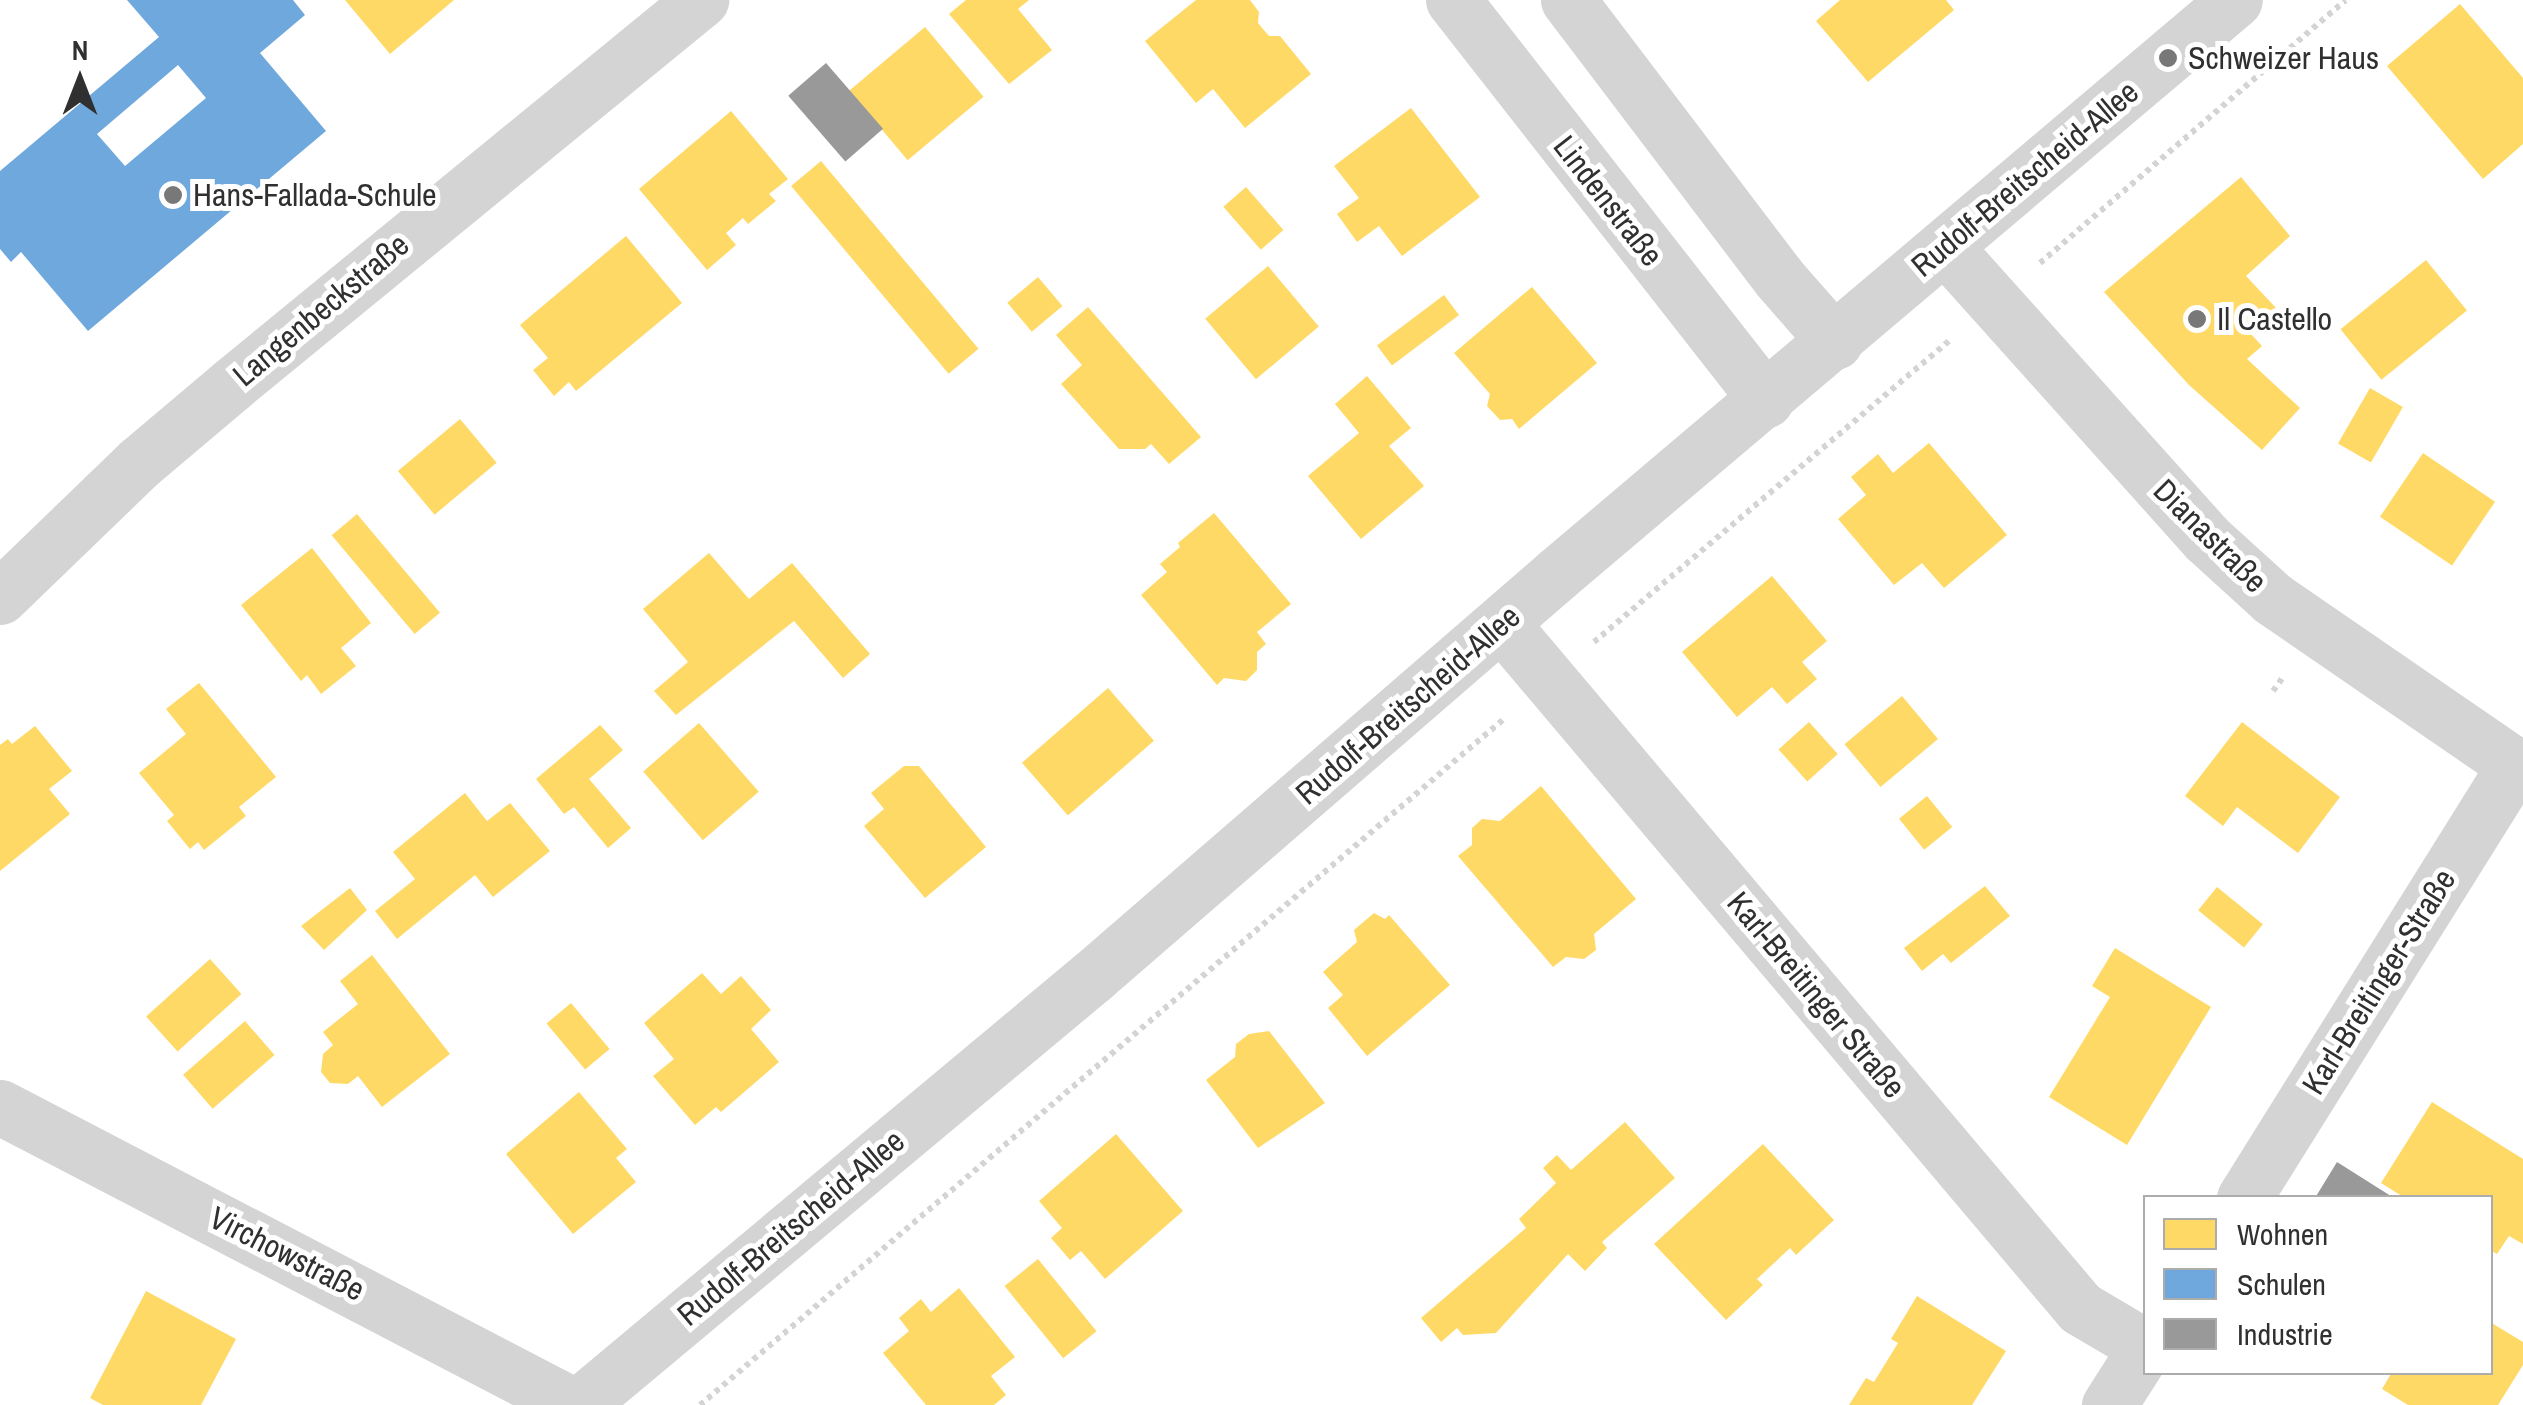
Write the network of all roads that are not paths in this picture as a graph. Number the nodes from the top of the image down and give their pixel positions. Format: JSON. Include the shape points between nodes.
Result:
{"nodes":[{"id":1,"x":701,"y":0,"type":"edge"},
{"id":2,"x":1453,"y":0,"type":"edge"},
{"id":3,"x":1568,"y":0,"type":"edge"},
{"id":4,"x":2235,"y":0,"type":"edge"},
{"id":5,"x":1945,"y":247,"type":"junction"},
{"id":6,"x":1835,"y":342,"type":"junction"},
{"id":7,"x":1766,"y":400,"type":"junction"},
{"id":8,"x":0,"y":597,"type":"edge"},
{"id":9,"x":1502,"y":624,"type":"junction"},
{"id":10,"x":2519,"y":768,"type":"edge"},
{"id":11,"x":0,"y":1106,"type":"edge"},
{"id":12,"x":2246,"y":1195,"type":"edge"},
{"id":13,"x":2143,"y":1344,"type":"edge"},
{"id":14,"x":2143,"y":1351,"type":"edge"},
{"id":15,"x":576,"y":1405,"type":"edge"},
{"id":16,"x":2109,"y":1405,"type":"edge"}],
"edges":[{"from":1,"to":8,"type":"street","name":"Langenbeckstraße","via":[[231,384]]},
{"from":2,"to":7,"type":"street","name":"Lindenstraße"},
{"from":3,"to":6,"type":"street"},
{"from":4,"to":5,"type":"street","name":"Rudolf-Breitscheid-Allee"},
{"from":5,"to":6,"type":"street","name":"Rudolf-Breitscheid-Allee"},
{"from":5,"to":10,"type":"street","name":"Dianastraße","via":[[2207,539],[2273,599]]},
{"from":6,"to":7,"type":"street","name":"Rudolf-Breitscheid-Allee"},
{"from":7,"to":9,"type":"street","name":"Rudolf-Breitscheid-Allee"},
{"from":9,"to":13,"type":"street","name":"Karl-Breitinger Straße","via":[[2080,1308]]},
{"from":9,"to":15,"type":"street","name":"Rudolf-Breitscheid-Allee","via":[[1093,976]]},
{"from":10,"to":12,"type":"street","name":"Karl-Breitinger-Straße"},
{"from":11,"to":15,"type":"street","name":"Virchowstraße"},
{"from":14,"to":16,"type":"street"}]}
